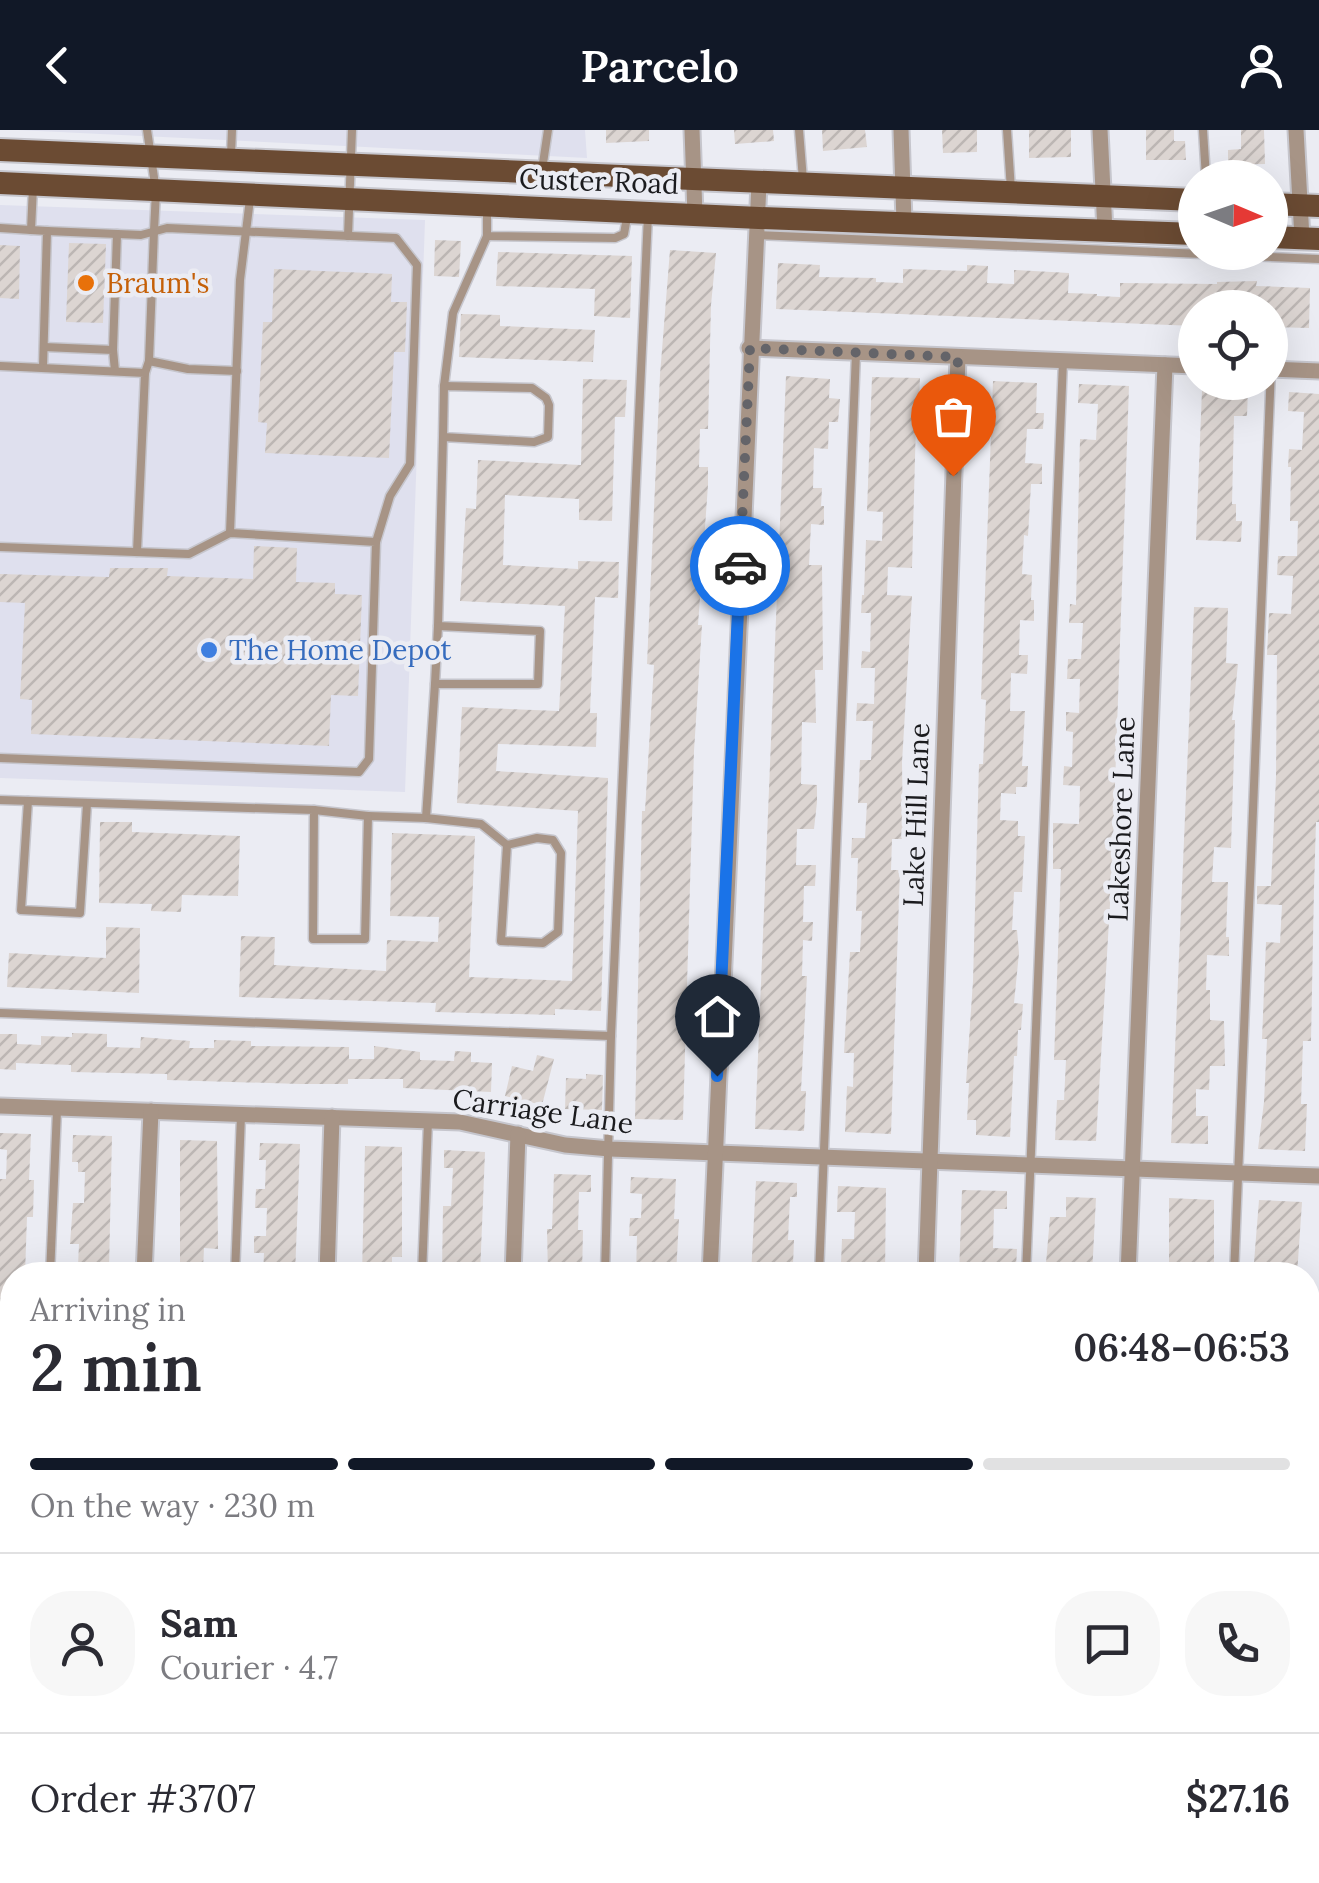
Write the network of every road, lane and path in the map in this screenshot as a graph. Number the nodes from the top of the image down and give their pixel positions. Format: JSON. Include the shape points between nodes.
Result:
{"nodes":[{"id":1,"x":147,"y":130,"type":"edge"},
{"id":2,"x":232,"y":130,"type":"edge"},
{"id":3,"x":352,"y":130,"type":"edge"},
{"id":4,"x":548,"y":130,"type":"edge"},
{"id":5,"x":692,"y":130,"type":"edge"},
{"id":6,"x":799,"y":130,"type":"edge"},
{"id":7,"x":901,"y":130,"type":"edge"},
{"id":8,"x":1008,"y":130,"type":"edge"},
{"id":9,"x":1100,"y":130,"type":"edge"},
{"id":10,"x":1203,"y":130,"type":"edge"},
{"id":11,"x":1296,"y":130,"type":"edge"},
{"id":12,"x":0,"y":150,"type":"edge"},
{"id":13,"x":151,"y":155,"type":"junction"},
{"id":14,"x":230,"y":159,"type":"junction"},
{"id":15,"x":1205,"y":160,"type":"edge"},
{"id":16,"x":351,"y":165,"type":"junction"},
{"id":17,"x":542,"y":173,"type":"junction"},
{"id":18,"x":695,"y":180,"type":"junction"},
{"id":19,"x":759,"y":182,"type":"junction"},
{"id":20,"x":0,"y":183,"type":"edge"},
{"id":21,"x":803,"y":184,"type":"junction"},
{"id":22,"x":33,"y":185,"type":"junction"},
{"id":23,"x":905,"y":188,"type":"junction"},
{"id":24,"x":156,"y":191,"type":"junction"},
{"id":25,"x":1012,"y":192,"type":"junction"},
{"id":26,"x":251,"y":196,"type":"junction"},
{"id":27,"x":1104,"y":196,"type":"junction"},
{"id":28,"x":1178,"y":199,"type":"edge"},
{"id":29,"x":350,"y":200,"type":"junction"},
{"id":30,"x":1310,"y":205,"type":"edge"},
{"id":31,"x":488,"y":206,"type":"junction"},
{"id":32,"x":637,"y":213,"type":"junction"},
{"id":33,"x":695,"y":215,"type":"junction"},
{"id":34,"x":904,"y":222,"type":"junction"},
{"id":35,"x":758,"y":227,"type":"junction"},
{"id":36,"x":0,"y":228,"type":"edge"},
{"id":37,"x":31,"y":230,"type":"junction"},
{"id":38,"x":47,"y":231,"type":"junction"},
{"id":39,"x":154,"y":231,"type":"junction"},
{"id":40,"x":1105,"y":231,"type":"junction"},
{"id":41,"x":247,"y":233,"type":"junction"},
{"id":42,"x":1178,"y":233,"type":"edge"},
{"id":43,"x":117,"y":234,"type":"junction"},
{"id":44,"x":348,"y":236,"type":"junction"},
{"id":45,"x":487,"y":236,"type":"junction"},
{"id":46,"x":1310,"y":238,"type":"edge"},
{"id":47,"x":1319,"y":259,"type":"edge"},
{"id":48,"x":44,"y":347,"type":"junction"},
{"id":49,"x":750,"y":348,"type":"junction"},
{"id":50,"x":113,"y":350,"type":"junction"},
{"id":51,"x":856,"y":353,"type":"junction"},
{"id":52,"x":958,"y":357,"type":"junction"},
{"id":53,"x":149,"y":361,"type":"junction"},
{"id":54,"x":1063,"y":361,"type":"junction"},
{"id":55,"x":1166,"y":365,"type":"junction"},
{"id":56,"x":1178,"y":365,"type":"edge"},
{"id":57,"x":0,"y":366,"type":"edge"},
{"id":58,"x":43,"y":367,"type":"junction"},
{"id":59,"x":1288,"y":370,"type":"edge"},
{"id":60,"x":115,"y":371,"type":"junction"},
{"id":61,"x":237,"y":371,"type":"junction"},
{"id":62,"x":1319,"y":371,"type":"edge"},
{"id":63,"x":145,"y":373,"type":"junction"},
{"id":64,"x":444,"y":386,"type":"junction"},
{"id":65,"x":1269,"y":400,"type":"edge"},
{"id":66,"x":442,"y":437,"type":"junction"},
{"id":67,"x":230,"y":534,"type":"junction"},
{"id":68,"x":376,"y":542,"type":"junction"},
{"id":69,"x":0,"y":546,"type":"edge"},
{"id":70,"x":137,"y":552,"type":"junction"},
{"id":71,"x":438,"y":626,"type":"junction"},
{"id":72,"x":436,"y":684,"type":"junction"},
{"id":73,"x":0,"y":758,"type":"edge"},
{"id":74,"x":0,"y":800,"type":"edge"},
{"id":75,"x":28,"y":801,"type":"junction"},
{"id":76,"x":87,"y":804,"type":"junction"},
{"id":77,"x":314,"y":810,"type":"junction"},
{"id":78,"x":368,"y":816,"type":"junction"},
{"id":79,"x":426,"y":818,"type":"junction"},
{"id":80,"x":507,"y":845,"type":"junction"},
{"id":81,"x":0,"y":1013,"type":"edge"},
{"id":82,"x":611,"y":1036,"type":"junction"},
{"id":83,"x":0,"y":1106,"type":"edge"},
{"id":84,"x":57,"y":1108,"type":"junction"},
{"id":85,"x":151,"y":1111,"type":"junction"},
{"id":86,"x":242,"y":1114,"type":"junction"},
{"id":87,"x":332,"y":1118,"type":"junction"},
{"id":88,"x":428,"y":1121,"type":"junction"},
{"id":89,"x":518,"y":1134,"type":"junction"},
{"id":90,"x":610,"y":1149,"type":"junction"},
{"id":91,"x":714,"y":1153,"type":"junction"},
{"id":92,"x":824,"y":1157,"type":"junction"},
{"id":93,"x":932,"y":1161,"type":"junction"},
{"id":94,"x":1030,"y":1165,"type":"junction"},
{"id":95,"x":1132,"y":1169,"type":"junction"},
{"id":96,"x":1238,"y":1173,"type":"junction"},
{"id":97,"x":1319,"y":1176,"type":"edge"},
{"id":98,"x":51,"y":1262,"type":"edge"},
{"id":99,"x":145,"y":1262,"type":"edge"},
{"id":100,"x":236,"y":1262,"type":"edge"},
{"id":101,"x":326,"y":1262,"type":"edge"},
{"id":102,"x":423,"y":1262,"type":"edge"},
{"id":103,"x":513,"y":1262,"type":"edge"},
{"id":104,"x":606,"y":1262,"type":"edge"},
{"id":105,"x":710,"y":1262,"type":"edge"},
{"id":106,"x":820,"y":1262,"type":"edge"},
{"id":107,"x":927,"y":1262,"type":"edge"},
{"id":108,"x":1026,"y":1262,"type":"edge"},
{"id":109,"x":1128,"y":1262,"type":"edge"},
{"id":110,"x":1235,"y":1262,"type":"edge"}],
"edges":[{"from":1,"to":13,"type":"lane"},
{"from":2,"to":14,"type":"lane"},
{"from":3,"to":16,"type":"lane"},
{"from":4,"to":17,"type":"lane"},
{"from":5,"to":18,"type":"street"},
{"from":6,"to":21,"type":"lane"},
{"from":7,"to":23,"type":"street"},
{"from":8,"to":25,"type":"lane"},
{"from":9,"to":27,"type":"street"},
{"from":10,"to":15,"type":"lane"},
{"from":11,"to":30,"type":"street"},
{"from":12,"to":13,"type":"main road","name":"Custer Road"},
{"from":13,"to":14,"type":"main road","name":"Custer Road"},
{"from":13,"to":24,"type":"lane"},
{"from":14,"to":16,"type":"main road","name":"Custer Road"},
{"from":16,"to":17,"type":"main road","name":"Custer Road"},
{"from":16,"to":29,"type":"lane"},
{"from":17,"to":18,"type":"main road","name":"Custer Road"},
{"from":18,"to":19,"type":"main road","name":"Custer Road"},
{"from":18,"to":33,"type":"street"},
{"from":19,"to":21,"type":"main road","name":"Custer Road"},
{"from":19,"to":35,"type":"street"},
{"from":20,"to":22,"type":"main road","name":"Custer Road"},
{"from":21,"to":23,"type":"main road","name":"Custer Road"},
{"from":22,"to":24,"type":"main road","name":"Custer Road"},
{"from":22,"to":37,"type":"lane"},
{"from":23,"to":25,"type":"main road","name":"Custer Road"},
{"from":23,"to":34,"type":"street"},
{"from":24,"to":26,"type":"main road","name":"Custer Road"},
{"from":24,"to":39,"type":"lane"},
{"from":25,"to":27,"type":"main road","name":"Custer Road"},
{"from":26,"to":29,"type":"main road","name":"Custer Road"},
{"from":26,"to":41,"type":"lane"},
{"from":27,"to":28,"type":"main road","name":"Custer Road"},
{"from":27,"to":40,"type":"street"},
{"from":29,"to":31,"type":"main road","name":"Custer Road"},
{"from":29,"to":44,"type":"lane"},
{"from":30,"to":46,"type":"street"},
{"from":31,"to":32,"type":"main road","name":"Custer Road"},
{"from":31,"to":45,"type":"lane"},
{"from":32,"to":33,"type":"main road","name":"Custer Road"},
{"from":32,"to":45,"type":"lane","via":[[615,238]]},
{"from":32,"to":82,"type":"lane"},
{"from":33,"to":35,"type":"main road","name":"Custer Road"},
{"from":34,"to":35,"type":"main road","name":"Custer Road"},
{"from":34,"to":40,"type":"main road","name":"Custer Road"},
{"from":35,"to":47,"type":"lane"},
{"from":35,"to":49,"type":"street"},
{"from":36,"to":37,"type":"lane"},
{"from":37,"to":38,"type":"lane"},
{"from":38,"to":43,"type":"lane"},
{"from":38,"to":48,"type":"lane"},
{"from":39,"to":41,"type":"lane"},
{"from":39,"to":43,"type":"lane"},
{"from":39,"to":53,"type":"lane"},
{"from":40,"to":42,"type":"main road","name":"Custer Road"},
{"from":41,"to":44,"type":"lane"},
{"from":41,"to":61,"type":"lane"},
{"from":43,"to":50,"type":"lane"},
{"from":44,"to":68,"type":"lane","via":[[396,238],[417,265],[410,464],[390,496]]},
{"from":45,"to":64,"type":"lane","via":[[452,313]]},
{"from":48,"to":50,"type":"lane"},
{"from":48,"to":58,"type":"lane"},
{"from":49,"to":51,"type":"street"},
{"from":49,"to":91,"type":"street"},
{"from":50,"to":60,"type":"lane"},
{"from":51,"to":52,"type":"street"},
{"from":51,"to":92,"type":"lane"},
{"from":52,"to":54,"type":"street"},
{"from":52,"to":93,"type":"street","name":"Lake Hill Lane"},
{"from":53,"to":61,"type":"lane"},
{"from":53,"to":63,"type":"lane"},
{"from":54,"to":55,"type":"street"},
{"from":54,"to":94,"type":"lane"},
{"from":55,"to":56,"type":"street"},
{"from":55,"to":95,"type":"street","name":"Lakeshore Lane"},
{"from":57,"to":58,"type":"lane"},
{"from":58,"to":60,"type":"lane"},
{"from":59,"to":62,"type":"street"},
{"from":60,"to":63,"type":"lane"},
{"from":61,"to":67,"type":"lane"},
{"from":63,"to":70,"type":"lane"},
{"from":64,"to":66,"type":"lane"},
{"from":64,"to":66,"type":"lane","via":[[532,388],[549,405],[548,436],[534,442]]},
{"from":65,"to":96,"type":"lane"},
{"from":66,"to":71,"type":"lane"},
{"from":67,"to":68,"type":"lane"},
{"from":67,"to":70,"type":"lane","via":[[189,554]]},
{"from":68,"to":73,"type":"lane","via":[[369,759],[358,772]]},
{"from":69,"to":70,"type":"lane"},
{"from":71,"to":72,"type":"lane"},
{"from":71,"to":72,"type":"lane","via":[[540,631],[538,684]]},
{"from":72,"to":79,"type":"lane"},
{"from":74,"to":75,"type":"lane"},
{"from":75,"to":76,"type":"lane"},
{"from":75,"to":76,"type":"lane","via":[[21,910],[80,914]]},
{"from":76,"to":77,"type":"lane"},
{"from":77,"to":78,"type":"lane"},
{"from":77,"to":78,"type":"lane","via":[[313,939],[365,939]]},
{"from":78,"to":79,"type":"lane"},
{"from":79,"to":80,"type":"lane","via":[[481,824]]},
{"from":80,"to":80,"type":"lane","via":[[501,941],[543,943],[558,932],[561,853],[553,840]]},
{"from":81,"to":82,"type":"lane"},
{"from":82,"to":90,"type":"lane"},
{"from":83,"to":84,"type":"street","name":"Carriage Lane"},
{"from":84,"to":85,"type":"street","name":"Carriage Lane"},
{"from":84,"to":98,"type":"lane"},
{"from":85,"to":86,"type":"street","name":"Carriage Lane"},
{"from":85,"to":99,"type":"street"},
{"from":86,"to":87,"type":"street","name":"Carriage Lane"},
{"from":86,"to":100,"type":"lane"},
{"from":87,"to":88,"type":"street","name":"Carriage Lane"},
{"from":87,"to":101,"type":"street"},
{"from":88,"to":89,"type":"street","name":"Carriage Lane"},
{"from":88,"to":102,"type":"lane"},
{"from":89,"to":90,"type":"street","name":"Carriage Lane"},
{"from":89,"to":103,"type":"street"},
{"from":90,"to":91,"type":"street","name":"Carriage Lane"},
{"from":90,"to":104,"type":"lane"},
{"from":91,"to":92,"type":"street","name":"Carriage Lane"},
{"from":91,"to":105,"type":"street"},
{"from":92,"to":93,"type":"street","name":"Carriage Lane"},
{"from":92,"to":106,"type":"lane"},
{"from":93,"to":94,"type":"street","name":"Carriage Lane"},
{"from":93,"to":107,"type":"street","name":"Lake Hill Lane"},
{"from":94,"to":95,"type":"street","name":"Carriage Lane"},
{"from":94,"to":108,"type":"lane"},
{"from":95,"to":96,"type":"street","name":"Carriage Lane"},
{"from":95,"to":109,"type":"street","name":"Lakeshore Lane"},
{"from":96,"to":97,"type":"street","name":"Carriage Lane"},
{"from":96,"to":110,"type":"lane"}]}
